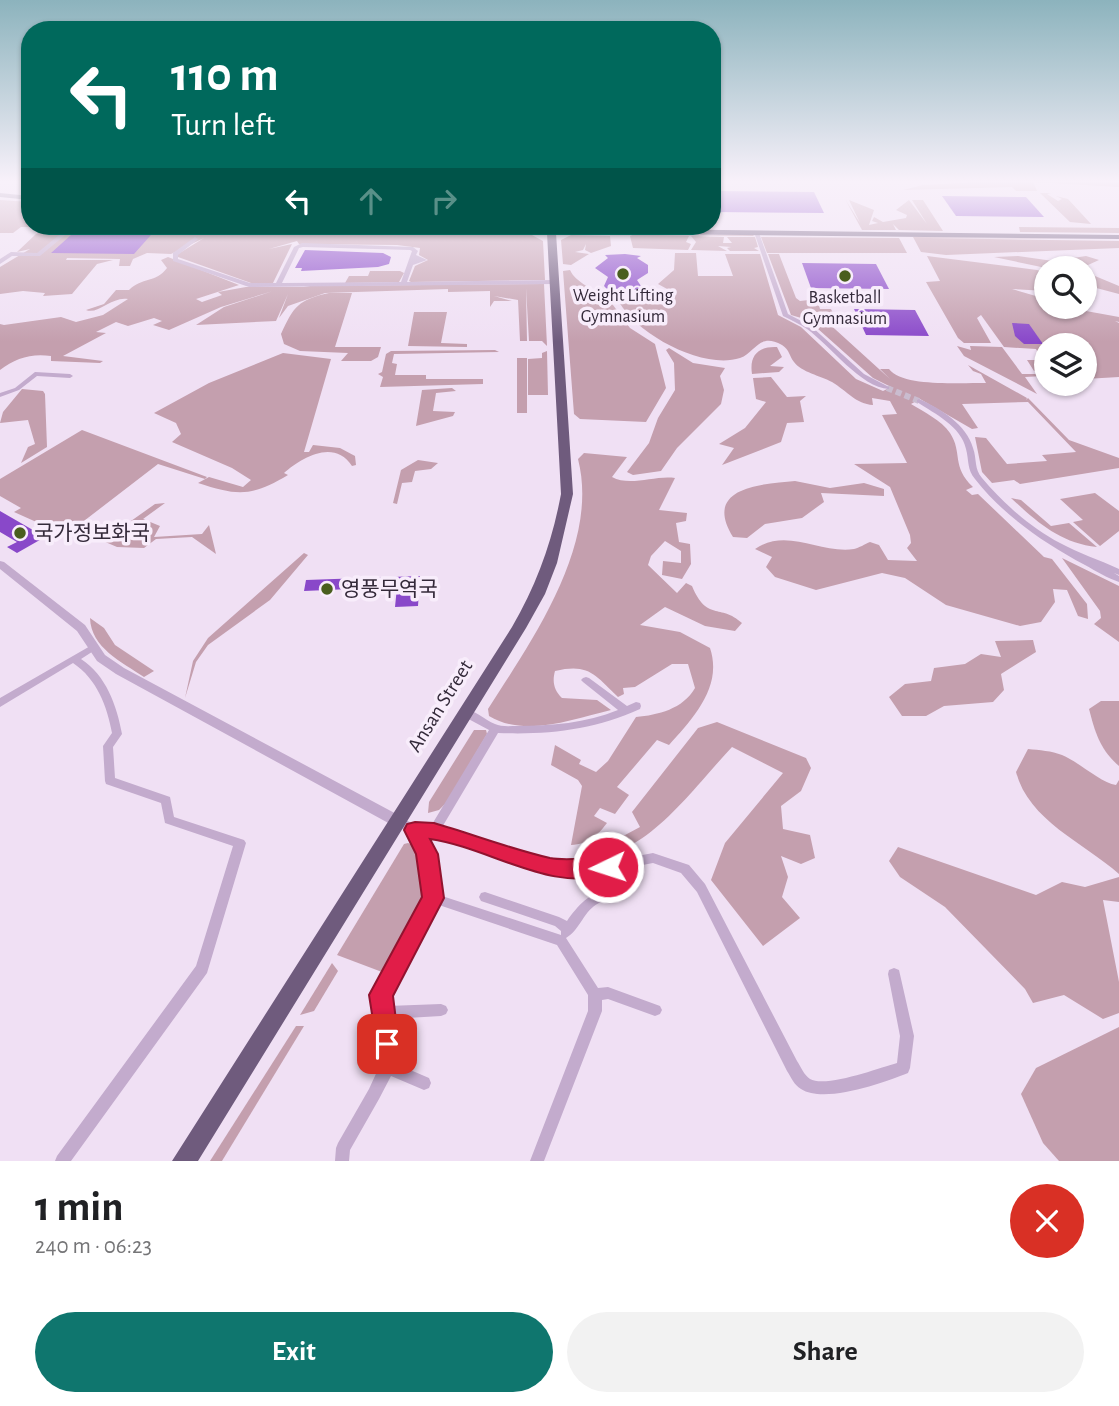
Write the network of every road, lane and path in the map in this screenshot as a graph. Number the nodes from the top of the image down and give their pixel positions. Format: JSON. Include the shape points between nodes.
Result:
{"nodes":[{"id":1,"x":756,"y":234,"type":"edge"},
{"id":2,"x":863,"y":234,"type":"edge"},
{"id":3,"x":62,"y":235,"type":"edge"},
{"id":4,"x":551,"y":235,"type":"edge"},
{"id":5,"x":1119,"y":237,"type":"edge"},
{"id":6,"x":195,"y":239,"type":"dead end"},
{"id":7,"x":413,"y":256,"type":"junction"},
{"id":8,"x":0,"y":262,"type":"edge"},
{"id":9,"x":410,"y":264,"type":"junction"},
{"id":10,"x":554,"y":282,"type":"junction"},
{"id":11,"x":403,"y":284,"type":"junction"},
{"id":12,"x":278,"y":285,"type":"junction"},
{"id":13,"x":70,"y":376,"type":"dead end"},
{"id":14,"x":887,"y":388,"type":"tunnel mouth"},
{"id":15,"x":0,"y":395,"type":"edge"},
{"id":16,"x":919,"y":401,"type":"tunnel mouth"},
{"id":17,"x":1059,"y":547,"type":"junction"},
{"id":18,"x":0,"y":564,"type":"edge"},
{"id":19,"x":1119,"y":572,"type":"edge"},
{"id":20,"x":1119,"y":579,"type":"edge"},
{"id":21,"x":92,"y":648,"type":"junction"},
{"id":22,"x":75,"y":660,"type":"junction"},
{"id":23,"x":586,"y":680,"type":"dead end"},
{"id":24,"x":0,"y":703,"type":"edge"},
{"id":25,"x":465,"y":712,"type":"junction"},
{"id":26,"x":495,"y":729,"type":"junction"},
{"id":27,"x":406,"y":826,"type":"junction"},
{"id":28,"x":434,"y":831,"type":"junction"},
{"id":29,"x":613,"y":896,"type":"dead end"},
{"id":30,"x":485,"y":897,"type":"dead end"},
{"id":31,"x":433,"y":898,"type":"junction"},
{"id":32,"x":565,"y":935,"type":"junction"},
{"id":33,"x":894,"y":974,"type":"dead end"},
{"id":34,"x":595,"y":994,"type":"junction"},
{"id":35,"x":441,"y":1010,"type":"dead end"},
{"id":36,"x":655,"y":1010,"type":"dead end"},
{"id":37,"x":382,"y":1013,"type":"junction"},
{"id":38,"x":387,"y":1067,"type":"junction"},
{"id":39,"x":424,"y":1083,"type":"dead end"},
{"id":40,"x":62,"y":1161,"type":"edge"},
{"id":41,"x":184,"y":1161,"type":"edge"},
{"id":42,"x":342,"y":1161,"type":"edge"},
{"id":43,"x":537,"y":1161,"type":"edge"}],
"edges":[{"from":1,"to":14,"type":"street","via":[[785,315],[808,327],[862,375]]},
{"from":2,"to":5,"type":"main road"},
{"from":3,"to":8,"type":"street","via":[[38,255],[11,254]]},
{"from":4,"to":10,"type":"main road","name":"Ansan Street"},
{"from":6,"to":12,"type":"street","via":[[175,254],[176,260],[243,284]]},
{"from":7,"to":9,"type":"street"},
{"from":7,"to":9,"type":"street","via":[[424,260]]},
{"from":7,"to":12,"type":"street","via":[[415,251],[404,247],[302,245]]},
{"from":9,"to":11,"type":"street"},
{"from":10,"to":11,"type":"street"},
{"from":10,"to":25,"type":"main road","name":"Ansan Street","via":[[568,494],[561,536],[530,608]]},
{"from":11,"to":12,"type":"street"},
{"from":13,"to":15,"type":"street","via":[[36,374]]},
{"from":16,"to":17,"type":"street","via":[[963,432],[972,470],[991,492]]},
{"from":17,"to":19,"type":"street"},
{"from":17,"to":20,"type":"street"},
{"from":18,"to":21,"type":"street","via":[[81,628]]},
{"from":21,"to":22,"type":"street"},
{"from":21,"to":27,"type":"street","via":[[140,683]]},
{"from":22,"to":24,"type":"street"},
{"from":22,"to":40,"type":"street","via":[[94,677],[115,718],[117,734],[108,746],[110,781],[166,800],[169,820],[240,842],[202,969]]},
{"from":23,"to":26,"type":"street","via":[[631,708],[593,723],[553,729]]},
{"from":25,"to":26,"type":"street"},
{"from":25,"to":27,"type":"main road","name":"Ansan Street"},
{"from":26,"to":28,"type":"street"},
{"from":27,"to":28,"type":"street"},
{"from":27,"to":31,"type":"street","via":[[427,854]]},
{"from":27,"to":41,"type":"main road","name":"Ansan Street"},
{"from":28,"to":33,"type":"street","via":[[552,868],[591,870],[653,858],[685,869],[701,888],[792,1066],[807,1085],[831,1088],[903,1069],[907,1036]]},
{"from":29,"to":32,"type":"street","via":[[601,896],[585,905]]},
{"from":30,"to":32,"type":"street","via":[[559,922]]},
{"from":31,"to":32,"type":"street"},
{"from":31,"to":37,"type":"street","via":[[385,982],[380,995]]},
{"from":32,"to":34,"type":"street"},
{"from":34,"to":36,"type":"street","via":[[608,993]]},
{"from":34,"to":43,"type":"street","via":[[595,1011]]},
{"from":35,"to":37,"type":"street"},
{"from":37,"to":38,"type":"street"},
{"from":38,"to":39,"type":"street"},
{"from":38,"to":42,"type":"street","via":[[343,1148]]}]}
